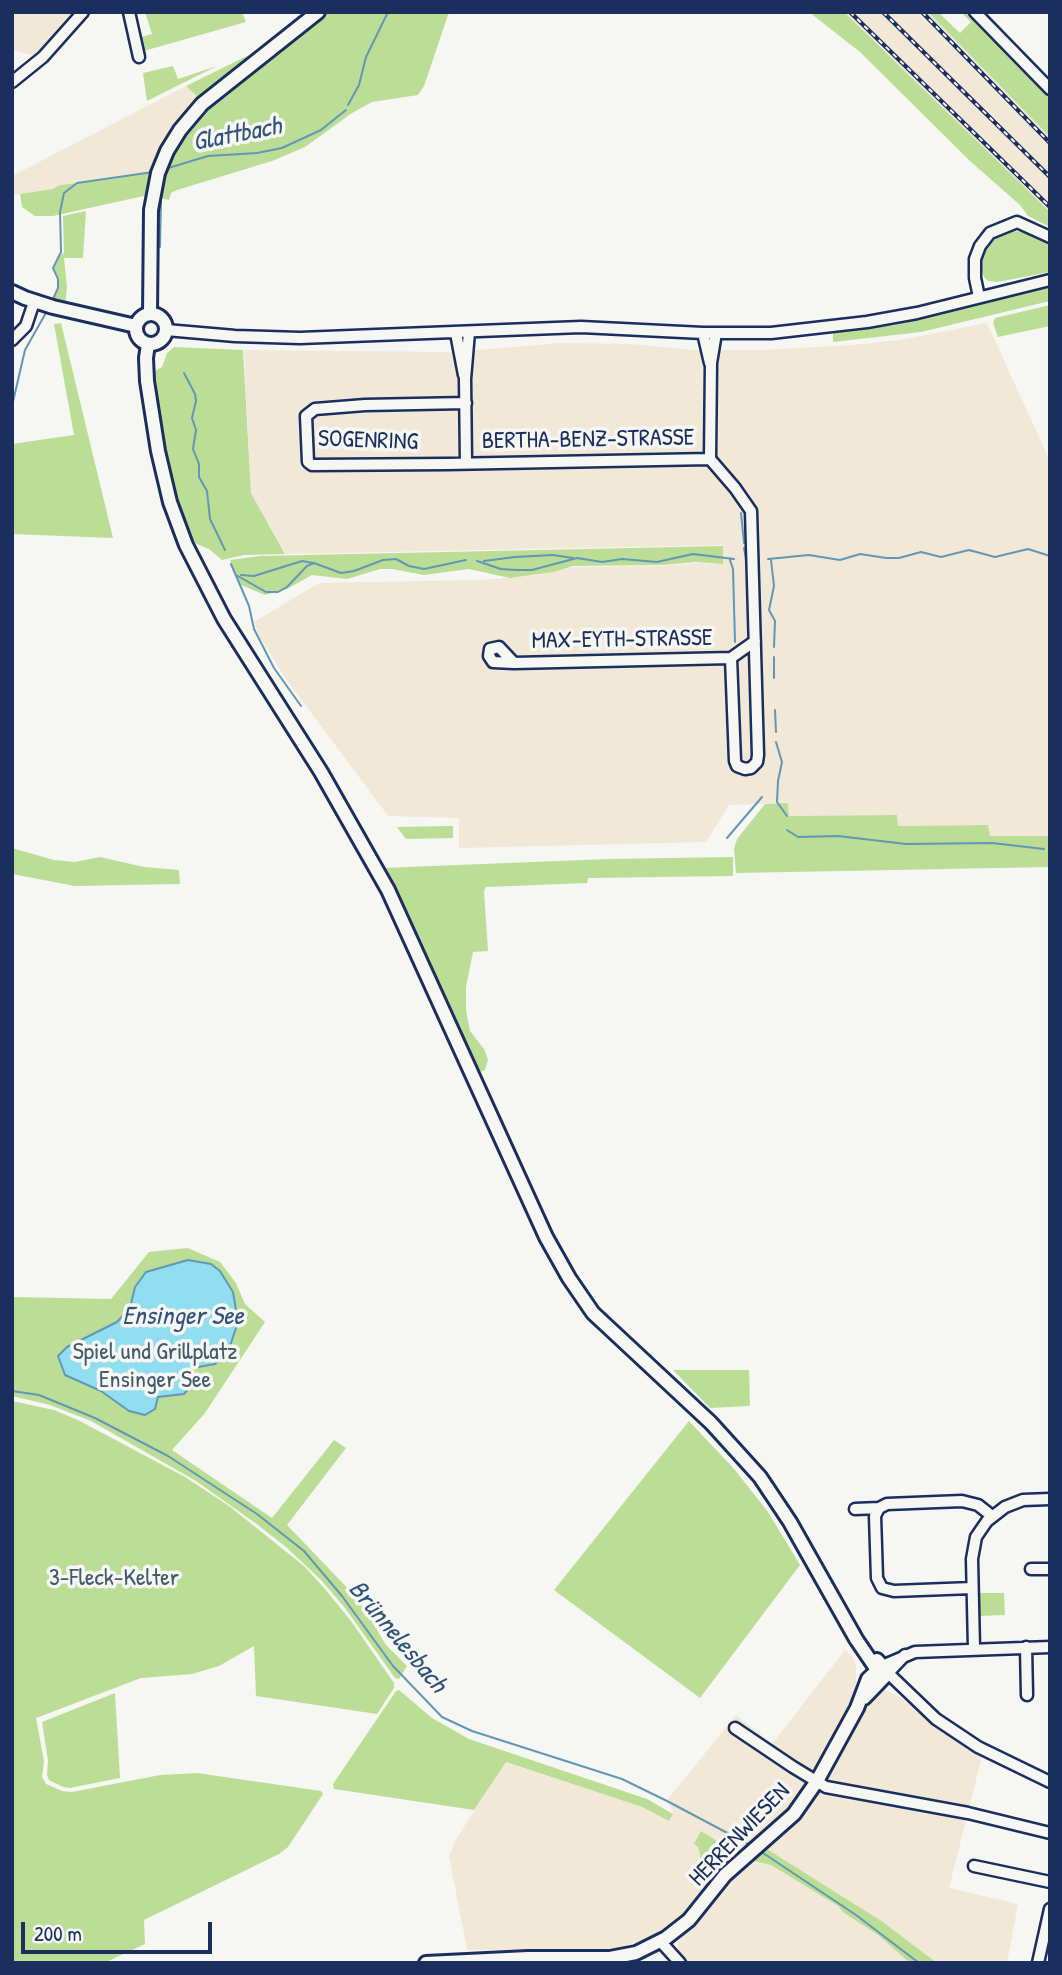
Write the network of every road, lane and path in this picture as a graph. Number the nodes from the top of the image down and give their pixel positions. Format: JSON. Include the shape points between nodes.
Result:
{"nodes":[{"id":1,"x":83,"y":12,"type":"edge"},
{"id":2,"x":129,"y":12,"type":"edge"},
{"id":3,"x":318,"y":12,"type":"edge"},
{"id":4,"x":975,"y":12,"type":"edge"},
{"id":5,"x":139,"y":57,"type":"dead end"},
{"id":6,"x":12,"y":82,"type":"edge"},
{"id":7,"x":1050,"y":89,"type":"edge"},
{"id":8,"x":1050,"y":237,"type":"edge"},
{"id":9,"x":1050,"y":280,"type":"edge"},
{"id":10,"x":12,"y":292,"type":"edge"},
{"id":11,"x":979,"y":297,"type":"junction"},
{"id":12,"x":44,"y":304,"type":"junction"},
{"id":13,"x":150,"y":314,"type":"junction"},
{"id":14,"x":136,"y":326,"type":"junction"},
{"id":15,"x":166,"y":330,"type":"junction"},
{"id":16,"x":456,"y":332,"type":"junction"},
{"id":17,"x":469,"y":332,"type":"junction"},
{"id":18,"x":703,"y":333,"type":"junction"},
{"id":19,"x":716,"y":333,"type":"junction"},
{"id":20,"x":12,"y":340,"type":"edge"},
{"id":21,"x":148,"y":344,"type":"junction"},
{"id":22,"x":710,"y":363,"type":"junction"},
{"id":23,"x":465,"y":379,"type":"junction"},
{"id":24,"x":466,"y":403,"type":"junction"},
{"id":25,"x":710,"y":459,"type":"junction"},
{"id":26,"x":466,"y":463,"type":"junction"},
{"id":27,"x":755,"y":641,"type":"junction"},
{"id":28,"x":731,"y":659,"type":"junction"},
{"id":29,"x":514,"y":663,"type":"dead end"},
{"id":30,"x":1050,"y":1499,"type":"edge"},
{"id":31,"x":879,"y":1508,"type":"junction"},
{"id":32,"x":855,"y":1509,"type":"dead end"},
{"id":33,"x":992,"y":1516,"type":"junction"},
{"id":34,"x":1031,"y":1569,"type":"dead end"},
{"id":35,"x":1050,"y":1569,"type":"edge"},
{"id":36,"x":972,"y":1588,"type":"junction"},
{"id":37,"x":1026,"y":1647,"type":"junction"},
{"id":38,"x":1050,"y":1647,"type":"edge"},
{"id":39,"x":974,"y":1649,"type":"junction"},
{"id":40,"x":883,"y":1672,"type":"junction"},
{"id":41,"x":1027,"y":1695,"type":"dead end"},
{"id":42,"x":735,"y":1728,"type":"dead end"},
{"id":43,"x":817,"y":1781,"type":"junction"},
{"id":44,"x":1050,"y":1782,"type":"edge"},
{"id":45,"x":1050,"y":1833,"type":"edge"},
{"id":46,"x":974,"y":1866,"type":"dead end"},
{"id":47,"x":1050,"y":1882,"type":"edge"},
{"id":48,"x":1050,"y":1909,"type":"edge"},
{"id":49,"x":1047,"y":1939,"type":"edge"},
{"id":50,"x":661,"y":1942,"type":"junction"},
{"id":51,"x":426,"y":1963,"type":"edge"},
{"id":52,"x":680,"y":1963,"type":"edge"},
{"id":53,"x":1038,"y":1963,"type":"edge"}],
"edges":[{"from":1,"to":6,"type":"street","via":[[43,57]]},
{"from":2,"to":5,"type":"street"},
{"from":3,"to":13,"type":"main road","via":[[202,104],[180,131],[160,170],[150,221]]},
{"from":4,"to":7,"type":"street"},
{"from":8,"to":11,"type":"street","via":[[1017,222],[990,233],[975,259]]},
{"from":9,"to":11,"type":"street"},
{"from":10,"to":12,"type":"main road"},
{"from":11,"to":19,"type":"street","via":[[853,324]]},
{"from":12,"to":14,"type":"main road"},
{"from":12,"to":20,"type":"street"},
{"from":13,"to":14,"type":"main road"},
{"from":13,"to":15,"type":"main road","via":[[163,319]]},
{"from":14,"to":21,"type":"main road","via":[[138,338]]},
{"from":15,"to":16,"type":"street","via":[[275,338]]},
{"from":15,"to":21,"type":"main road","via":[[161,341]]},
{"from":16,"to":17,"type":"street"},
{"from":16,"to":23,"type":"street","name":"BERTHA-BENZ-STRASSE"},
{"from":17,"to":18,"type":"street","via":[[581,327]]},
{"from":17,"to":23,"type":"street","name":"BERTHA-BENZ-STRASSE"},
{"from":18,"to":19,"type":"street"},
{"from":18,"to":22,"type":"street"},
{"from":19,"to":22,"type":"street"},
{"from":21,"to":40,"type":"main road","via":[[147,381],[158,451],[186,545],[224,619],[321,772],[388,890],[569,1279],[593,1313],[711,1423],[760,1477],[848,1625]]},
{"from":22,"to":25,"type":"street"},
{"from":23,"to":24,"type":"street","name":"BERTHA-BENZ-STRASSE"},
{"from":24,"to":26,"type":"street","name":"BERTHA-BENZ-STRASSE"},
{"from":24,"to":26,"type":"street","name":"SOGENRING","via":[[323,406],[306,416],[308,462],[312,465]]},
{"from":25,"to":26,"type":"street","name":"BERTHA-BENZ-STRASSE"},
{"from":25,"to":27,"type":"street","via":[[751,511]]},
{"from":27,"to":28,"type":"street"},
{"from":27,"to":28,"type":"street","via":[[758,755],[751,768],[737,766],[735,761]]},
{"from":28,"to":29,"type":"street","name":"MAX-EYTH-STRASSE"},
{"from":30,"to":33,"type":"street","via":[[1017,1502]]},
{"from":31,"to":32,"type":"street"},
{"from":31,"to":33,"type":"street","via":[[892,1503],[962,1501],[978,1505]]},
{"from":31,"to":36,"type":"street","via":[[874,1520],[876,1570],[882,1588]]},
{"from":33,"to":36,"type":"street","via":[[973,1546]]},
{"from":34,"to":35,"type":"street"},
{"from":36,"to":39,"type":"street"},
{"from":37,"to":38,"type":"street"},
{"from":37,"to":39,"type":"street"},
{"from":37,"to":41,"type":"street"},
{"from":39,"to":40,"type":"street","via":[[920,1651],[905,1655]]},
{"from":40,"to":43,"type":"main road","name":"HERRENWIESEN","via":[[858,1706]]},
{"from":40,"to":44,"type":"street","via":[[898,1691],[978,1747]]},
{"from":42,"to":43,"type":"street"},
{"from":43,"to":45,"type":"street","via":[[827,1787]]},
{"from":43,"to":50,"type":"main road","name":"HERRENWIESEN","via":[[794,1814],[725,1875],[689,1920]]},
{"from":46,"to":47,"type":"street"},
{"from":48,"to":49,"type":"street"},
{"from":49,"to":53,"type":"street"},
{"from":50,"to":51,"type":"main road","name":"HERRENWIESEN","via":[[610,1958]]},
{"from":50,"to":52,"type":"street"}]}
